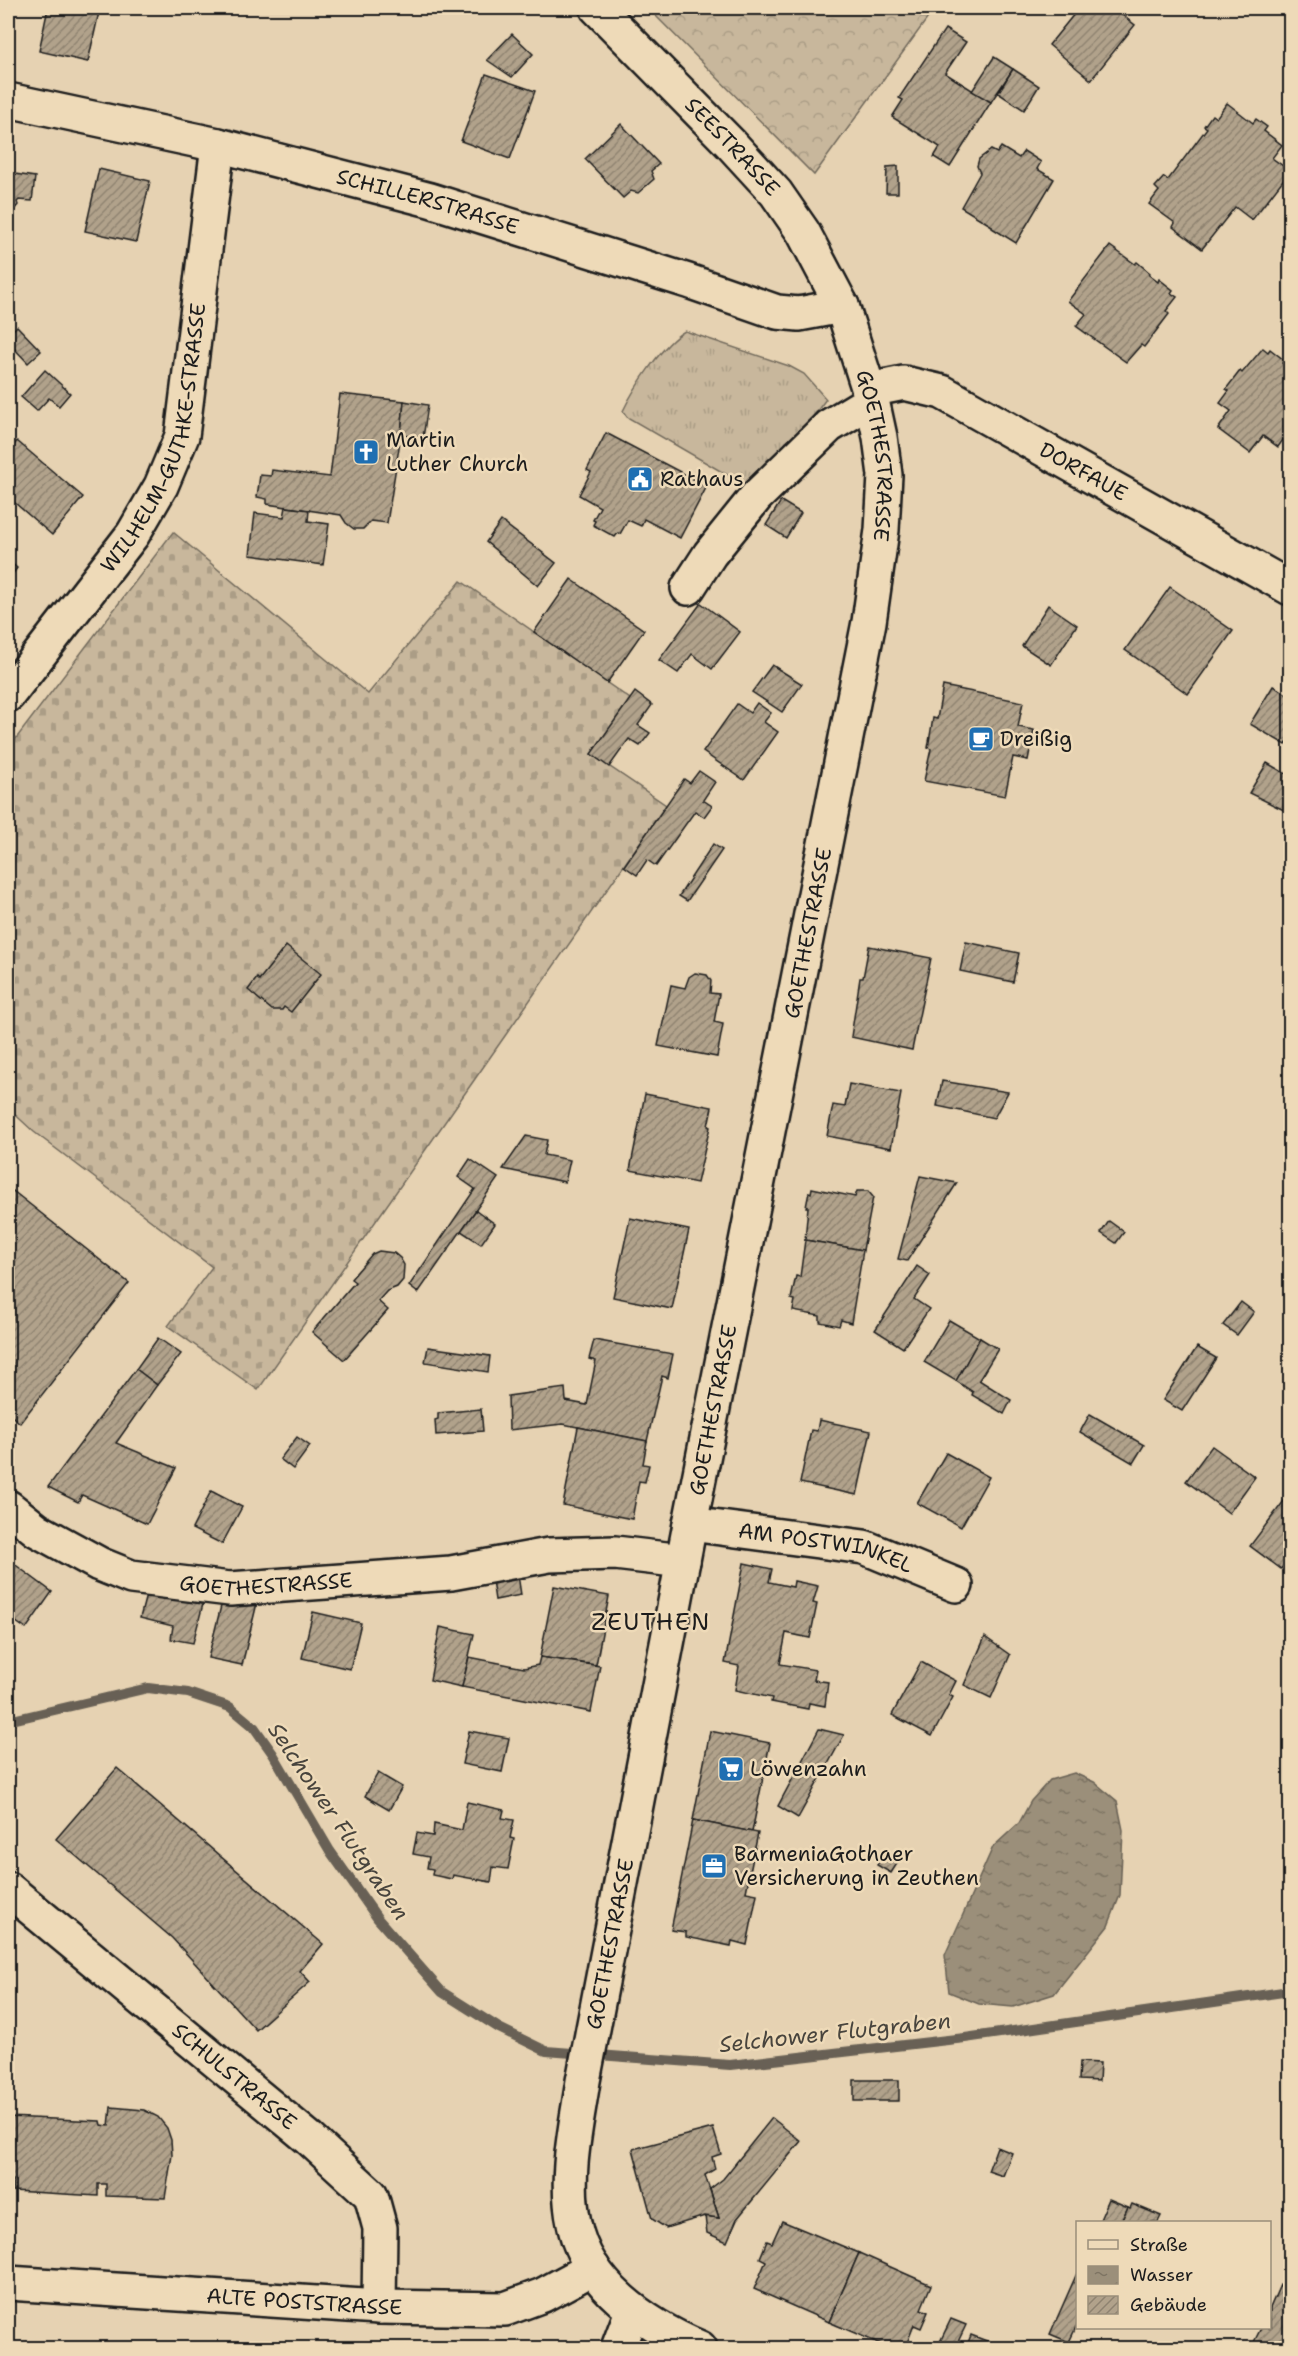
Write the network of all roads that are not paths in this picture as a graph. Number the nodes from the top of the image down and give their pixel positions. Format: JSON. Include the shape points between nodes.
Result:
{"nodes":[{"id":1,"x":597,"y":8,"type":"edge"},
{"id":2,"x":8,"y":100,"type":"edge"},
{"id":3,"x":218,"y":145,"type":"junction"},
{"id":4,"x":842,"y":306,"type":"junction"},
{"id":5,"x":870,"y":395,"type":"junction"},
{"id":6,"x":688,"y":588,"type":"dead end"},
{"id":7,"x":1290,"y":588,"type":"edge"},
{"id":8,"x":8,"y":695,"type":"edge"},
{"id":9,"x":8,"y":1507,"type":"edge"},
{"id":10,"x":690,"y":1524,"type":"junction"},
{"id":11,"x":683,"y":1561,"type":"junction"},
{"id":12,"x":956,"y":1585,"type":"dead end"},
{"id":13,"x":8,"y":1889,"type":"edge"},
{"id":14,"x":593,"y":2268,"type":"junction"},
{"id":15,"x":8,"y":2283,"type":"edge"},
{"id":16,"x":379,"y":2307,"type":"junction"},
{"id":17,"x":632,"y":2311,"type":"junction"},
{"id":18,"x":618,"y":2349,"type":"edge"},
{"id":19,"x":700,"y":2349,"type":"edge"}],
"edges":[{"from":1,"to":4,"type":"street","name":"SEESTRASSE","via":[[776,193],[803,232]]},
{"from":2,"to":3,"type":"street","name":"SCHILLERSTRASSE"},
{"from":3,"to":4,"type":"street","name":"SCHILLERSTRASSE","via":[[430,200],[777,312],[799,314]]},
{"from":3,"to":8,"type":"street","name":"WILHELM-GUTHKE-STRASSE","via":[[182,436],[161,486],[133,534]]},
{"from":4,"to":5,"type":"street","name":"GOETHESTRASSE"},
{"from":5,"to":6,"type":"street","name":"DORFAUE","via":[[829,426],[756,497]]},
{"from":5,"to":7,"type":"street","name":"DORFAUE","via":[[904,383],[942,392]]},
{"from":5,"to":10,"type":"street","name":"GOETHESTRASSE","via":[[885,476],[869,621]]},
{"from":9,"to":11,"type":"street","name":"GOETHESTRASSE","via":[[37,1530],[131,1577],[230,1589],[451,1573],[549,1555],[615,1553]]},
{"from":10,"to":11,"type":"street","name":"GOETHESTRASSE"},
{"from":10,"to":12,"type":"street","name":"AM POSTWINKEL","via":[[864,1547]]},
{"from":11,"to":14,"type":"street","name":"GOETHESTRASSE","via":[[583,2081],[573,2154],[574,2223]]},
{"from":13,"to":16,"type":"street","name":"SCHULSTRASSE","via":[[310,2139],[371,2195],[380,2229]]},
{"from":14,"to":16,"type":"street","name":"ALTE POSTSTRASSE","via":[[543,2295],[505,2308]]},
{"from":14,"to":17,"type":"street","name":"GOETHESTRASSE"},
{"from":15,"to":16,"type":"street","name":"ALTE POSTSTRASSE"},
{"from":17,"to":18,"type":"street"},
{"from":17,"to":19,"type":"street","name":"GOETHESTRASSE"}]}
